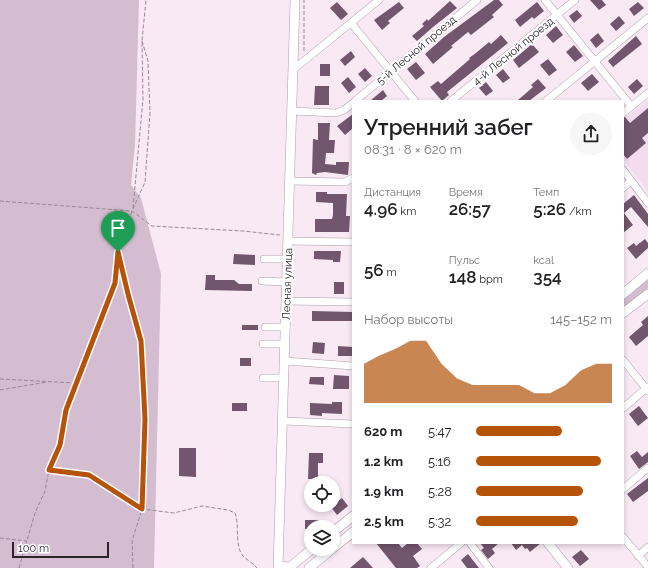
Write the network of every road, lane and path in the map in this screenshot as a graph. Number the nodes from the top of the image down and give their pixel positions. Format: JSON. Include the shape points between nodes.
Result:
{"nodes":[{"id":1,"x":146,"y":0,"type":"edge"},
{"id":2,"x":296,"y":0,"type":"edge"},
{"id":3,"x":304,"y":0,"type":"edge"},
{"id":4,"x":379,"y":0,"type":"edge"},
{"id":5,"x":477,"y":0,"type":"edge"},
{"id":6,"x":545,"y":0,"type":"edge"},
{"id":7,"x":575,"y":0,"type":"edge"},
{"id":8,"x":557,"y":15,"type":"junction"},
{"id":9,"x":648,"y":18,"type":"edge"},
{"id":10,"x":351,"y":22,"type":"junction"},
{"id":11,"x":142,"y":41,"type":"junction"},
{"id":12,"x":304,"y":55,"type":"dead end"},
{"id":13,"x":595,"y":61,"type":"junction"},
{"id":14,"x":294,"y":69,"type":"junction"},
{"id":15,"x":391,"y":71,"type":"junction"},
{"id":16,"x":648,"y":93,"type":"edge"},
{"id":17,"x":356,"y":100,"type":"edge"},
{"id":18,"x":414,"y":100,"type":"edge"},
{"id":19,"x":452,"y":100,"type":"edge"},
{"id":20,"x":547,"y":100,"type":"edge"},
{"id":21,"x":352,"y":104,"type":"edge"},
{"id":22,"x":631,"y":106,"type":"junction"},
{"id":23,"x":292,"y":111,"type":"junction"},
{"id":24,"x":624,"y":112,"type":"edge"},
{"id":25,"x":624,"y":171,"type":"edge"},
{"id":26,"x":352,"y":178,"type":"edge"},
{"id":27,"x":290,"y":181,"type":"junction"},
{"id":28,"x":631,"y":181,"type":"junction"},
{"id":29,"x":624,"y":187,"type":"edge"},
{"id":30,"x":0,"y":201,"type":"edge"},
{"id":31,"x":648,"y":203,"type":"edge"},
{"id":32,"x":132,"y":211,"type":"junction"},
{"id":33,"x":285,"y":238,"type":"junction"},
{"id":34,"x":352,"y":242,"type":"edge"},
{"id":35,"x":118,"y":252,"type":"junction"},
{"id":36,"x":264,"y":259,"type":"dead end"},
{"id":37,"x":287,"y":259,"type":"junction"},
{"id":38,"x":648,"y":273,"type":"edge"},
{"id":39,"x":262,"y":281,"type":"dead end"},
{"id":40,"x":287,"y":282,"type":"junction"},
{"id":41,"x":624,"y":293,"type":"edge"},
{"id":42,"x":648,"y":294,"type":"edge"},
{"id":43,"x":286,"y":301,"type":"junction"},
{"id":44,"x":352,"y":302,"type":"edge"},
{"id":45,"x":624,"y":313,"type":"edge"},
{"id":46,"x":265,"y":327,"type":"dead end"},
{"id":47,"x":286,"y":328,"type":"junction"},
{"id":48,"x":262,"y":344,"type":"dead end"},
{"id":49,"x":285,"y":344,"type":"junction"},
{"id":50,"x":285,"y":361,"type":"junction"},
{"id":51,"x":624,"y":361,"type":"edge"},
{"id":52,"x":352,"y":366,"type":"edge"},
{"id":53,"x":262,"y":378,"type":"dead end"},
{"id":54,"x":284,"y":378,"type":"junction"},
{"id":55,"x":0,"y":379,"type":"edge"},
{"id":56,"x":50,"y":381,"type":"junction"},
{"id":57,"x":76,"y":383,"type":"junction"},
{"id":58,"x":647,"y":389,"type":"edge"},
{"id":59,"x":0,"y":390,"type":"edge"},
{"id":60,"x":624,"y":407,"type":"edge"},
{"id":61,"x":283,"y":421,"type":"junction"},
{"id":62,"x":352,"y":424,"type":"edge"},
{"id":63,"x":648,"y":468,"type":"edge"},
{"id":64,"x":49,"y":470,"type":"junction"},
{"id":65,"x":624,"y":488,"type":"edge"},
{"id":66,"x":142,"y":509,"type":"junction"},
{"id":67,"x":352,"y":517,"type":"edge"},
{"id":68,"x":340,"y":526,"type":"edge"},
{"id":69,"x":352,"y":533,"type":"edge"},
{"id":70,"x":0,"y":538,"type":"edge"},
{"id":71,"x":624,"y":538,"type":"edge"},
{"id":72,"x":27,"y":541,"type":"junction"},
{"id":73,"x":340,"y":543,"type":"edge"},
{"id":74,"x":460,"y":544,"type":"edge"},
{"id":75,"x":471,"y":544,"type":"edge"},
{"id":76,"x":549,"y":544,"type":"edge"},
{"id":77,"x":648,"y":548,"type":"edge"},
{"id":78,"x":304,"y":556,"type":"edge"},
{"id":79,"x":324,"y":556,"type":"edge"},
{"id":80,"x":638,"y":556,"type":"junction"},
{"id":81,"x":278,"y":567,"type":"edge"},
{"id":82,"x":648,"y":567,"type":"edge"},
{"id":83,"x":19,"y":568,"type":"edge"},
{"id":84,"x":133,"y":568,"type":"edge"},
{"id":85,"x":257,"y":568,"type":"edge"},
{"id":86,"x":309,"y":568,"type":"edge"},
{"id":87,"x":431,"y":568,"type":"edge"},
{"id":88,"x":489,"y":568,"type":"edge"},
{"id":89,"x":568,"y":568,"type":"edge"}],
"edges":[{"from":1,"to":11,"type":"path"},
{"from":2,"to":14,"type":"main road","name":"Лесная улица"},
{"from":3,"to":12,"type":"path"},
{"from":4,"to":10,"type":"street"},
{"from":5,"to":15,"type":"street","name":"5-й Лесной проезд"},
{"from":6,"to":8,"type":"street"},
{"from":7,"to":8,"type":"street","name":"4-й Лесной проезд"},
{"from":8,"to":13,"type":"street"},
{"from":8,"to":19,"type":"street","name":"4-й Лесной проезд"},
{"from":9,"to":13,"type":"street"},
{"from":10,"to":14,"type":"street"},
{"from":10,"to":15,"type":"street"},
{"from":11,"to":32,"type":"path","via":[[143,99]]},
{"from":11,"to":32,"type":"path","via":[[148,61],[150,112],[145,182]]},
{"from":13,"to":20,"type":"street"},
{"from":13,"to":22,"type":"street"},
{"from":14,"to":23,"type":"main road","name":"Лесная улица"},
{"from":15,"to":17,"type":"street","name":"5-й Лесной проезд"},
{"from":15,"to":18,"type":"street"},
{"from":16,"to":22,"type":"street"},
{"from":21,"to":23,"type":"street","name":"5-й Лесной проезд","via":[[336,113]]},
{"from":22,"to":24,"type":"street"},
{"from":23,"to":27,"type":"main road","name":"Лесная улица"},
{"from":25,"to":28,"type":"street"},
{"from":26,"to":27,"type":"street","via":[[345,182]]},
{"from":27,"to":33,"type":"main road","name":"Лесная улица"},
{"from":28,"to":29,"type":"street"},
{"from":28,"to":31,"type":"street"},
{"from":30,"to":32,"type":"path"},
{"from":32,"to":33,"type":"path","via":[[152,226],[243,231]]},
{"from":32,"to":35,"type":"path"},
{"from":33,"to":34,"type":"street"},
{"from":33,"to":37,"type":"main road","name":"Лесная улица"},
{"from":35,"to":57,"type":"path","via":[[115,283]]},
{"from":35,"to":66,"type":"path","via":[[141,341],[145,419]]},
{"from":36,"to":37,"type":"street"},
{"from":37,"to":40,"type":"main road","name":"Лесная улица"},
{"from":38,"to":41,"type":"main road"},
{"from":39,"to":40,"type":"street"},
{"from":40,"to":43,"type":"main road","name":"Лесная улица"},
{"from":42,"to":45,"type":"main road"},
{"from":43,"to":44,"type":"street"},
{"from":43,"to":47,"type":"main road","name":"Лесная улица"},
{"from":46,"to":47,"type":"street"},
{"from":47,"to":49,"type":"main road","name":"Лесная улица"},
{"from":48,"to":49,"type":"street"},
{"from":49,"to":50,"type":"main road","name":"Лесная улица"},
{"from":50,"to":52,"type":"street"},
{"from":50,"to":54,"type":"main road","name":"Лесная улица"},
{"from":51,"to":58,"type":"street"},
{"from":53,"to":54,"type":"street"},
{"from":54,"to":61,"type":"main road","name":"Лесная улица"},
{"from":55,"to":56,"type":"path"},
{"from":56,"to":57,"type":"path"},
{"from":56,"to":59,"type":"path"},
{"from":57,"to":64,"type":"path","via":[[66,410],[60,445]]},
{"from":58,"to":60,"type":"street"},
{"from":61,"to":62,"type":"street"},
{"from":61,"to":81,"type":"main road","name":"Лесная улица"},
{"from":63,"to":65,"type":"street"},
{"from":64,"to":66,"type":"path","via":[[89,475]]},
{"from":64,"to":72,"type":"path","via":[[45,491]]},
{"from":66,"to":84,"type":"path","via":[[132,541]]},
{"from":66,"to":85,"type":"path","via":[[174,513],[202,506],[235,513],[238,520],[239,548]]},
{"from":67,"to":68,"type":"main road"},
{"from":69,"to":73,"type":"main road"},
{"from":70,"to":72,"type":"path"},
{"from":71,"to":80,"type":"street"},
{"from":72,"to":83,"type":"path"},
{"from":74,"to":87,"type":"street"},
{"from":75,"to":88,"type":"street"},
{"from":76,"to":89,"type":"main road"},
{"from":77,"to":80,"type":"street"},
{"from":78,"to":81,"type":"main road","via":[[290,567]]},
{"from":79,"to":86,"type":"main road"},
{"from":80,"to":82,"type":"street"}]}
